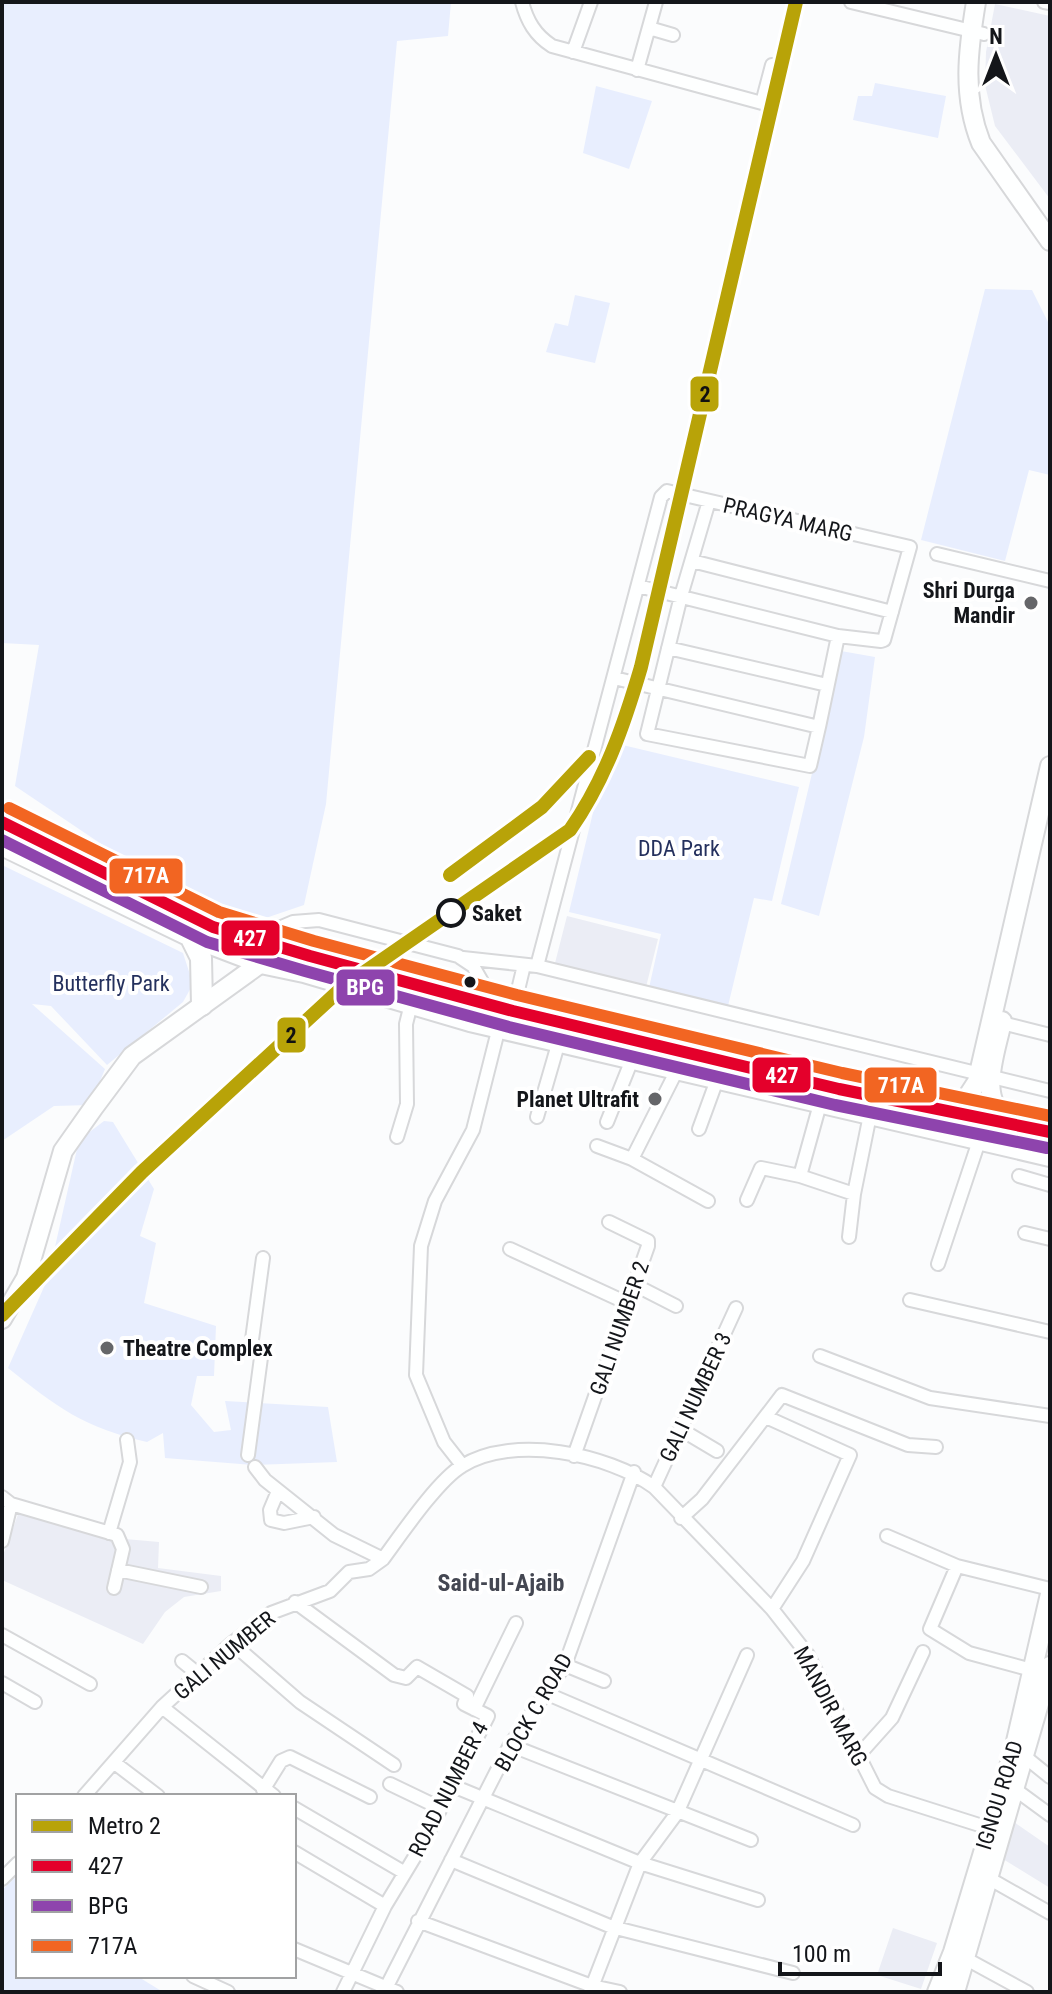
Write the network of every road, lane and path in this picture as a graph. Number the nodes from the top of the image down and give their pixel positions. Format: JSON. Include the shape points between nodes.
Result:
{"nodes":[{"id":1,"x":522,"y":2,"type":"edge"},
{"id":2,"x":591,"y":2,"type":"edge"},
{"id":3,"x":656,"y":2,"type":"edge"},
{"id":4,"x":851,"y":2,"type":"edge"},
{"id":5,"x":976,"y":2,"type":"edge"},
{"id":6,"x":988,"y":2,"type":"edge"},
{"id":7,"x":649,"y":28,"type":"junction"},
{"id":8,"x":978,"y":33,"type":"junction"},
{"id":9,"x":673,"y":35,"type":"dead end"},
{"id":10,"x":573,"y":52,"type":"junction"},
{"id":11,"x":975,"y":54,"type":"junction"},
{"id":12,"x":772,"y":65,"type":"dead end"},
{"id":13,"x":637,"y":70,"type":"junction"},
{"id":14,"x":1050,"y":223,"type":"edge"},
{"id":15,"x":1050,"y":241,"type":"edge"},
{"id":16,"x":709,"y":501,"type":"junction"},
{"id":17,"x":937,"y":554,"type":"dead end"},
{"id":18,"x":692,"y":561,"type":"junction"},
{"id":19,"x":1050,"y":581,"type":"edge"},
{"id":20,"x":638,"y":586,"type":"junction"},
{"id":21,"x":681,"y":596,"type":"junction"},
{"id":22,"x":892,"y":612,"type":"junction"},
{"id":23,"x":838,"y":636,"type":"junction"},
{"id":24,"x":668,"y":648,"type":"junction"},
{"id":25,"x":614,"y":678,"type":"junction"},
{"id":26,"x":827,"y":685,"type":"junction"},
{"id":27,"x":658,"y":690,"type":"junction"},
{"id":28,"x":819,"y":727,"type":"junction"},
{"id":29,"x":1050,"y":766,"type":"edge"},
{"id":30,"x":1050,"y":820,"type":"edge"},
{"id":31,"x":2,"y":822,"type":"edge"},
{"id":32,"x":2,"y":845,"type":"edge"},
{"id":33,"x":190,"y":936,"type":"junction"},
{"id":34,"x":253,"y":939,"type":"junction"},
{"id":35,"x":1015,"y":939,"type":"junction"},
{"id":36,"x":463,"y":958,"type":"junction"},
{"id":37,"x":261,"y":963,"type":"junction"},
{"id":38,"x":531,"y":966,"type":"junction"},
{"id":39,"x":411,"y":1004,"type":"junction"},
{"id":40,"x":202,"y":1005,"type":"junction"},
{"id":41,"x":503,"y":1015,"type":"junction"},
{"id":42,"x":1002,"y":1023,"type":"junction"},
{"id":43,"x":1050,"y":1035,"type":"edge"},
{"id":44,"x":559,"y":1041,"type":"junction"},
{"id":45,"x":633,"y":1057,"type":"junction"},
{"id":46,"x":682,"y":1059,"type":"junction"},
{"id":47,"x":985,"y":1075,"type":"junction"},
{"id":48,"x":718,"y":1077,"type":"junction"},
{"id":49,"x":1050,"y":1091,"type":"edge"},
{"id":50,"x":820,"y":1104,"type":"junction"},
{"id":51,"x":949,"y":1109,"type":"junction"},
{"id":52,"x":870,"y":1115,"type":"junction"},
{"id":53,"x":537,"y":1117,"type":"dead end"},
{"id":54,"x":1008,"y":1121,"type":"junction"},
{"id":55,"x":607,"y":1122,"type":"dead end"},
{"id":56,"x":699,"y":1129,"type":"dead end"},
{"id":57,"x":1050,"y":1132,"type":"edge"},
{"id":58,"x":397,"y":1137,"type":"dead end"},
{"id":59,"x":980,"y":1138,"type":"junction"},
{"id":60,"x":597,"y":1146,"type":"dead end"},
{"id":61,"x":1050,"y":1156,"type":"edge"},
{"id":62,"x":632,"y":1159,"type":"junction"},
{"id":63,"x":800,"y":1176,"type":"junction"},
{"id":64,"x":1019,"y":1176,"type":"dead end"},
{"id":65,"x":1050,"y":1185,"type":"edge"},
{"id":66,"x":854,"y":1194,"type":"junction"},
{"id":67,"x":747,"y":1200,"type":"dead end"},
{"id":68,"x":708,"y":1201,"type":"dead end"},
{"id":69,"x":609,"y":1222,"type":"dead end"},
{"id":70,"x":1025,"y":1233,"type":"dead end"},
{"id":71,"x":849,"y":1237,"type":"dead end"},
{"id":72,"x":1050,"y":1239,"type":"edge"},
{"id":73,"x":510,"y":1249,"type":"dead end"},
{"id":74,"x":263,"y":1258,"type":"dead end"},
{"id":75,"x":938,"y":1264,"type":"dead end"},
{"id":76,"x":633,"y":1284,"type":"junction"},
{"id":77,"x":910,"y":1300,"type":"dead end"},
{"id":78,"x":627,"y":1303,"type":"junction"},
{"id":79,"x":676,"y":1306,"type":"dead end"},
{"id":80,"x":736,"y":1308,"type":"dead end"},
{"id":81,"x":2,"y":1319,"type":"edge"},
{"id":82,"x":1050,"y":1332,"type":"edge"},
{"id":83,"x":820,"y":1356,"type":"dead end"},
{"id":84,"x":1050,"y":1416,"type":"edge"},
{"id":85,"x":766,"y":1417,"type":"junction"},
{"id":86,"x":680,"y":1429,"type":"junction"},
{"id":87,"x":127,"y":1440,"type":"dead end"},
{"id":88,"x":936,"y":1447,"type":"dead end"},
{"id":89,"x":717,"y":1451,"type":"dead end"},
{"id":90,"x":574,"y":1456,"type":"junction"},
{"id":91,"x":462,"y":1465,"type":"junction"},
{"id":92,"x":634,"y":1472,"type":"junction"},
{"id":93,"x":654,"y":1487,"type":"junction"},
{"id":94,"x":278,"y":1491,"type":"junction"},
{"id":95,"x":7,"y":1501,"type":"edge"},
{"id":96,"x":314,"y":1517,"type":"junction"},
{"id":97,"x":681,"y":1518,"type":"junction"},
{"id":98,"x":109,"y":1533,"type":"junction"},
{"id":99,"x":887,"y":1536,"type":"dead end"},
{"id":100,"x":2,"y":1541,"type":"edge"},
{"id":101,"x":383,"y":1559,"type":"junction"},
{"id":102,"x":957,"y":1566,"type":"junction"},
{"id":103,"x":118,"y":1570,"type":"junction"},
{"id":104,"x":201,"y":1587,"type":"dead end"},
{"id":105,"x":114,"y":1588,"type":"dead end"},
{"id":106,"x":1050,"y":1592,"type":"edge"},
{"id":107,"x":295,"y":1602,"type":"junction"},
{"id":108,"x":772,"y":1609,"type":"junction"},
{"id":109,"x":516,"y":1623,"type":"dead end"},
{"id":110,"x":2,"y":1635,"type":"edge"},
{"id":111,"x":232,"y":1643,"type":"junction"},
{"id":112,"x":923,"y":1652,"type":"dead end"},
{"id":113,"x":747,"y":1655,"type":"dead end"},
{"id":114,"x":182,"y":1661,"type":"dead end"},
{"id":115,"x":565,"y":1665,"type":"junction"},
{"id":116,"x":198,"y":1674,"type":"junction"},
{"id":117,"x":1045,"y":1674,"type":"edge"},
{"id":118,"x":604,"y":1681,"type":"dead end"},
{"id":119,"x":2,"y":1683,"type":"edge"},
{"id":120,"x":90,"y":1684,"type":"dead end"},
{"id":121,"x":543,"y":1692,"type":"junction"},
{"id":122,"x":35,"y":1702,"type":"dead end"},
{"id":123,"x":162,"y":1707,"type":"junction"},
{"id":124,"x":474,"y":1709,"type":"junction"},
{"id":125,"x":510,"y":1745,"type":"junction"},
{"id":126,"x":858,"y":1756,"type":"junction"},
{"id":127,"x":1024,"y":1756,"type":"junction"},
{"id":128,"x":701,"y":1760,"type":"junction"},
{"id":129,"x":116,"y":1764,"type":"junction"},
{"id":130,"x":394,"y":1765,"type":"dead end"},
{"id":131,"x":1050,"y":1777,"type":"edge"},
{"id":132,"x":390,"y":1784,"type":"dead end"},
{"id":133,"x":453,"y":1786,"type":"junction"},
{"id":134,"x":1016,"y":1790,"type":"junction"},
{"id":135,"x":268,"y":1793,"type":"edge"},
{"id":136,"x":86,"y":1794,"type":"edge"},
{"id":137,"x":155,"y":1794,"type":"edge"},
{"id":138,"x":370,"y":1797,"type":"dead end"},
{"id":139,"x":484,"y":1799,"type":"junction"},
{"id":140,"x":440,"y":1808,"type":"junction"},
{"id":141,"x":296,"y":1809,"type":"edge"},
{"id":142,"x":677,"y":1813,"type":"junction"},
{"id":143,"x":1050,"y":1815,"type":"edge"},
{"id":144,"x":853,"y":1825,"type":"dead end"},
{"id":145,"x":995,"y":1830,"type":"junction"},
{"id":146,"x":751,"y":1840,"type":"dead end"},
{"id":147,"x":296,"y":1853,"type":"edge"},
{"id":148,"x":451,"y":1860,"type":"junction"},
{"id":149,"x":640,"y":1863,"type":"junction"},
{"id":150,"x":405,"y":1873,"type":"junction"},
{"id":151,"x":982,"y":1875,"type":"junction"},
{"id":152,"x":758,"y":1900,"type":"dead end"},
{"id":153,"x":385,"y":1906,"type":"junction"},
{"id":154,"x":1050,"y":1913,"type":"edge"},
{"id":155,"x":418,"y":1921,"type":"junction"},
{"id":156,"x":612,"y":1927,"type":"junction"},
{"id":157,"x":296,"y":1950,"type":"edge"},
{"id":158,"x":959,"y":1955,"type":"junction"},
{"id":159,"x":793,"y":1973,"type":"dead end"},
{"id":160,"x":353,"y":1975,"type":"junction"},
{"id":161,"x":197,"y":1978,"type":"edge"},
{"id":162,"x":591,"y":1989,"type":"edge"},
{"id":163,"x":391,"y":1990,"type":"edge"},
{"id":164,"x":228,"y":1992,"type":"edge"},
{"id":165,"x":343,"y":1992,"type":"edge"},
{"id":166,"x":620,"y":1992,"type":"edge"},
{"id":167,"x":937,"y":1992,"type":"edge"},
{"id":168,"x":955,"y":1992,"type":"edge"},
{"id":169,"x":1027,"y":1992,"type":"edge"}],
"edges":[{"from":1,"to":10,"type":"street","via":[[540,38]]},
{"from":2,"to":10,"type":"street"},
{"from":3,"to":7,"type":"street"},
{"from":4,"to":8,"type":"street"},
{"from":5,"to":8,"type":"street"},
{"from":6,"to":8,"type":"street"},
{"from":7,"to":9,"type":"street"},
{"from":7,"to":13,"type":"street"},
{"from":8,"to":11,"type":"street"},
{"from":10,"to":13,"type":"street"},
{"from":11,"to":14,"type":"street","via":[[992,139]]},
{"from":11,"to":15,"type":"street","via":[[968,96],[981,143]]},
{"from":12,"to":13,"type":"street","via":[[762,103]]},
{"from":16,"to":18,"type":"street"},
{"from":16,"to":20,"type":"street","name":"PRAGYA MARG","via":[[667,491],[661,497]]},
{"from":16,"to":22,"type":"street","name":"PRAGYA MARG","via":[[910,547]]},
{"from":17,"to":19,"type":"street"},
{"from":18,"to":21,"type":"street"},
{"from":18,"to":22,"type":"street"},
{"from":20,"to":21,"type":"street"},
{"from":20,"to":25,"type":"street"},
{"from":21,"to":23,"type":"street"},
{"from":21,"to":24,"type":"street"},
{"from":22,"to":23,"type":"street","via":[[883,641]]},
{"from":23,"to":26,"type":"street"},
{"from":24,"to":26,"type":"street"},
{"from":24,"to":27,"type":"street"},
{"from":25,"to":27,"type":"street"},
{"from":25,"to":38,"type":"street"},
{"from":26,"to":28,"type":"street"},
{"from":27,"to":28,"type":"street"},
{"from":27,"to":28,"type":"street","via":[[647,734],[810,766]]},
{"from":29,"to":35,"type":"street"},
{"from":30,"to":35,"type":"street"},
{"from":31,"to":34,"type":"main road","via":[[213,927]]},
{"from":32,"to":33,"type":"main road"},
{"from":33,"to":37,"type":"main road"},
{"from":33,"to":40,"type":"main road","via":[[201,958]]},
{"from":34,"to":36,"type":"street","via":[[293,922],[319,920]]},
{"from":34,"to":41,"type":"main road"},
{"from":35,"to":42,"type":"street"},
{"from":35,"to":47,"type":"street"},
{"from":36,"to":38,"type":"street"},
{"from":36,"to":41,"type":"street"},
{"from":37,"to":39,"type":"main road"},
{"from":37,"to":40,"type":"street"},
{"from":38,"to":41,"type":"street"},
{"from":38,"to":47,"type":"street"},
{"from":39,"to":41,"type":"main road"},
{"from":39,"to":58,"type":"street","via":[[406,1024],[407,1104]]},
{"from":40,"to":81,"type":"street","via":[[132,1056],[63,1151],[26,1278]]},
{"from":41,"to":44,"type":"main road"},
{"from":41,"to":46,"type":"main road"},
{"from":41,"to":91,"type":"street","via":[[473,1130],[435,1201],[421,1246],[416,1375],[444,1442]]},
{"from":42,"to":43,"type":"street"},
{"from":42,"to":47,"type":"street"},
{"from":44,"to":45,"type":"main road"},
{"from":44,"to":53,"type":"street"},
{"from":45,"to":46,"type":"main road"},
{"from":45,"to":55,"type":"street"},
{"from":46,"to":48,"type":"main road"},
{"from":46,"to":51,"type":"main road"},
{"from":46,"to":62,"type":"street"},
{"from":47,"to":49,"type":"street"},
{"from":47,"to":51,"type":"street","via":[[969,1096]]},
{"from":47,"to":54,"type":"street","via":[[993,1105]]},
{"from":48,"to":50,"type":"main road"},
{"from":48,"to":56,"type":"street"},
{"from":50,"to":52,"type":"main road"},
{"from":50,"to":63,"type":"street"},
{"from":51,"to":54,"type":"main road"},
{"from":52,"to":59,"type":"main road"},
{"from":52,"to":66,"type":"street"},
{"from":54,"to":57,"type":"main road"},
{"from":59,"to":61,"type":"main road"},
{"from":59,"to":75,"type":"street"},
{"from":60,"to":62,"type":"street"},
{"from":62,"to":68,"type":"street"},
{"from":63,"to":66,"type":"street"},
{"from":63,"to":67,"type":"street","via":[[761,1168]]},
{"from":64,"to":65,"type":"street"},
{"from":66,"to":71,"type":"street"},
{"from":69,"to":76,"type":"street","name":"GALI NUMBER 2","via":[[649,1243]]},
{"from":70,"to":72,"type":"street"},
{"from":73,"to":78,"type":"street"},
{"from":74,"to":94,"type":"street","via":[[251,1347],[262,1350],[252,1461]]},
{"from":76,"to":78,"type":"street","name":"GALI NUMBER 2"},
{"from":76,"to":79,"type":"street"},
{"from":77,"to":82,"type":"street"},
{"from":78,"to":90,"type":"street","name":"GALI NUMBER 2"},
{"from":80,"to":86,"type":"street","name":"GALI NUMBER 3"},
{"from":83,"to":84,"type":"street","via":[[930,1398]]},
{"from":85,"to":88,"type":"street","via":[[787,1395],[908,1445]]},
{"from":85,"to":97,"type":"street"},
{"from":85,"to":108,"type":"street","via":[[850,1455],[803,1561]]},
{"from":86,"to":89,"type":"street"},
{"from":86,"to":93,"type":"street","name":"GALI NUMBER 3"},
{"from":87,"to":98,"type":"street","via":[[130,1462]]},
{"from":90,"to":91,"type":"street","via":[[517,1449]]},
{"from":90,"to":92,"type":"street"},
{"from":91,"to":101,"type":"street","name":"GALI NUMBER"},
{"from":92,"to":93,"type":"street","name":"MANDIR MARG"},
{"from":92,"to":115,"type":"street","name":"BLOCK C ROAD"},
{"from":93,"to":97,"type":"street","name":"MANDIR MARG"},
{"from":94,"to":96,"type":"street"},
{"from":94,"to":96,"type":"street","via":[[271,1520]]},
{"from":95,"to":98,"type":"street"},
{"from":95,"to":100,"type":"street"},
{"from":96,"to":101,"type":"street","via":[[334,1535]]},
{"from":97,"to":108,"type":"street","name":"MANDIR MARG"},
{"from":98,"to":103,"type":"street","via":[[117,1535],[123,1549]]},
{"from":99,"to":102,"type":"street"},
{"from":101,"to":107,"type":"street","name":"GALI NUMBER","via":[[369,1569],[349,1572],[330,1591]]},
{"from":102,"to":106,"type":"street"},
{"from":102,"to":117,"type":"street","via":[[930,1629],[969,1653]]},
{"from":103,"to":104,"type":"street"},
{"from":103,"to":105,"type":"street"},
{"from":106,"to":117,"type":"street","name":"IGNOU ROAD"},
{"from":107,"to":111,"type":"street","name":"GALI NUMBER"},
{"from":107,"to":124,"type":"street","name":"ROAD NUMBER 4","via":[[394,1675],[406,1678],[417,1667],[467,1696],[464,1704]]},
{"from":108,"to":126,"type":"street","name":"MANDIR MARG","via":[[808,1655]]},
{"from":109,"to":124,"type":"street"},
{"from":110,"to":120,"type":"street"},
{"from":111,"to":116,"type":"street","name":"GALI NUMBER"},
{"from":111,"to":130,"type":"street","via":[[300,1702]]},
{"from":112,"to":126,"type":"street","via":[[892,1718]]},
{"from":113,"to":128,"type":"street"},
{"from":114,"to":116,"type":"street"},
{"from":115,"to":118,"type":"street"},
{"from":115,"to":121,"type":"street","name":"BLOCK C ROAD"},
{"from":116,"to":123,"type":"street","name":"GALI NUMBER"},
{"from":117,"to":127,"type":"street","name":"IGNOU ROAD"},
{"from":117,"to":145,"type":"street","name":"IGNOU ROAD","via":[[1014,1750]]},
{"from":119,"to":122,"type":"street"},
{"from":121,"to":125,"type":"street","name":"BLOCK C ROAD"},
{"from":121,"to":128,"type":"street"},
{"from":123,"to":129,"type":"street","name":"GALI NUMBER"},
{"from":123,"to":135,"type":"street"},
{"from":124,"to":133,"type":"street","name":"ROAD NUMBER 4","via":[[488,1716]]},
{"from":125,"to":139,"type":"street","name":"BLOCK C ROAD"},
{"from":125,"to":142,"type":"street"},
{"from":126,"to":145,"type":"street","name":"MANDIR MARG","via":[[881,1793]]},
{"from":127,"to":131,"type":"street"},
{"from":127,"to":134,"type":"street","name":"IGNOU ROAD"},
{"from":128,"to":142,"type":"street"},
{"from":128,"to":144,"type":"street"},
{"from":129,"to":136,"type":"street","name":"GALI NUMBER"},
{"from":129,"to":137,"type":"street"},
{"from":132,"to":140,"type":"street"},
{"from":133,"to":139,"type":"street"},
{"from":133,"to":140,"type":"street","name":"ROAD NUMBER 4"},
{"from":134,"to":143,"type":"street"},
{"from":134,"to":145,"type":"street","name":"IGNOU ROAD"},
{"from":135,"to":138,"type":"street","via":[[281,1761],[290,1757]]},
{"from":139,"to":148,"type":"street","name":"BLOCK C ROAD"},
{"from":139,"to":149,"type":"street"},
{"from":140,"to":150,"type":"street","name":"ROAD NUMBER 4"},
{"from":141,"to":150,"type":"street"},
{"from":142,"to":146,"type":"street"},
{"from":142,"to":149,"type":"street"},
{"from":145,"to":151,"type":"street","name":"IGNOU ROAD"},
{"from":147,"to":153,"type":"street"},
{"from":148,"to":155,"type":"street","name":"BLOCK C ROAD"},
{"from":148,"to":156,"type":"street"},
{"from":149,"to":152,"type":"street"},
{"from":149,"to":156,"type":"street"},
{"from":150,"to":153,"type":"street","name":"ROAD NUMBER 4"},
{"from":151,"to":154,"type":"street"},
{"from":151,"to":158,"type":"street","name":"IGNOU ROAD"},
{"from":153,"to":160,"type":"street","name":"ROAD NUMBER 4"},
{"from":155,"to":162,"type":"street"},
{"from":155,"to":163,"type":"street","name":"BLOCK C ROAD"},
{"from":156,"to":159,"type":"street"},
{"from":156,"to":162,"type":"street"},
{"from":157,"to":160,"type":"street"},
{"from":158,"to":167,"type":"street","name":"IGNOU ROAD"},
{"from":158,"to":168,"type":"street","name":"IGNOU ROAD"},
{"from":158,"to":169,"type":"street"},
{"from":160,"to":163,"type":"street"},
{"from":160,"to":165,"type":"street","name":"ROAD NUMBER 4"},
{"from":161,"to":164,"type":"street"},
{"from":162,"to":166,"type":"street"}]}
